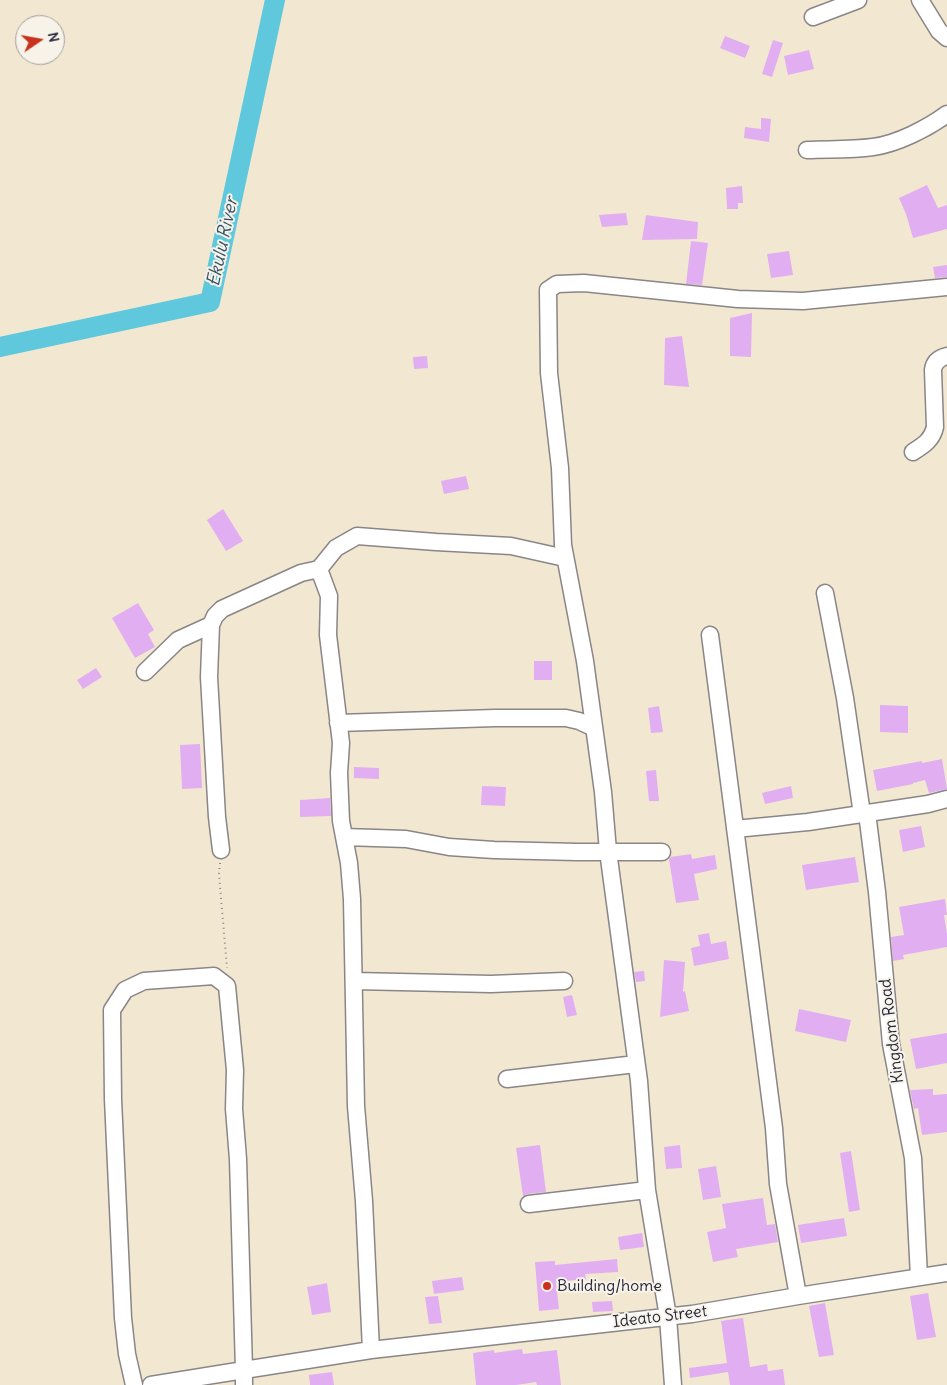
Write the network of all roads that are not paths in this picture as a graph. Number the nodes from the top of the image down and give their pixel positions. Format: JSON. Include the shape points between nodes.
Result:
{"nodes":[{"id":1,"x":858,"y":0,"type":"edge"},
{"id":2,"x":920,"y":0,"type":"edge"},
{"id":3,"x":813,"y":17,"type":"dead end"},
{"id":4,"x":947,"y":38,"type":"edge"},
{"id":5,"x":947,"y":114,"type":"edge"},
{"id":6,"x":807,"y":150,"type":"dead end"},
{"id":7,"x":947,"y":287,"type":"edge"},
{"id":8,"x":947,"y":356,"type":"edge"},
{"id":9,"x":912,"y":452,"type":"dead end"},
{"id":10,"x":565,"y":558,"type":"junction"},
{"id":11,"x":319,"y":569,"type":"junction"},
{"id":12,"x":825,"y":593,"type":"dead end"},
{"id":13,"x":211,"y":625,"type":"junction"},
{"id":14,"x":710,"y":635,"type":"dead end"},
{"id":15,"x":144,"y":672,"type":"dead end"},
{"id":16,"x":338,"y":723,"type":"junction"},
{"id":17,"x":594,"y":728,"type":"junction"},
{"id":18,"x":947,"y":799,"type":"edge"},
{"id":19,"x":864,"y":814,"type":"junction"},
{"id":20,"x":736,"y":829,"type":"junction"},
{"id":21,"x":344,"y":837,"type":"junction"},
{"id":22,"x":221,"y":850,"type":"road end"},
{"id":23,"x":608,"y":851,"type":"junction"},
{"id":24,"x":662,"y":852,"type":"dead end"},
{"id":25,"x":564,"y":980,"type":"dead end"},
{"id":26,"x":354,"y":981,"type":"junction"},
{"id":27,"x":636,"y":1064,"type":"junction"},
{"id":28,"x":507,"y":1079,"type":"dead end"},
{"id":29,"x":647,"y":1190,"type":"junction"},
{"id":30,"x":529,"y":1204,"type":"dead end"},
{"id":31,"x":947,"y":1274,"type":"edge"},
{"id":32,"x":919,"y":1277,"type":"junction"},
{"id":33,"x":798,"y":1296,"type":"junction"},
{"id":34,"x":668,"y":1317,"type":"junction"},
{"id":35,"x":371,"y":1350,"type":"junction"},
{"id":36,"x":244,"y":1378,"type":"edge"},
{"id":37,"x":134,"y":1385,"type":"edge"},
{"id":38,"x":151,"y":1385,"type":"edge"},
{"id":39,"x":673,"y":1385,"type":"edge"}],
"edges":[{"from":1,"to":3,"type":"street"},
{"from":2,"to":4,"type":"street"},
{"from":5,"to":6,"type":"street","via":[[896,141],[874,147]]},
{"from":7,"to":10,"type":"street","via":[[803,301],[584,283],[557,284],[548,290],[549,373],[560,468]]},
{"from":8,"to":9,"type":"street","via":[[934,364],[933,435]]},
{"from":10,"to":11,"type":"street","via":[[511,546],[357,536],[336,548]]},
{"from":10,"to":17,"type":"street"},
{"from":11,"to":13,"type":"street","via":[[301,573],[222,609],[214,616]]},
{"from":11,"to":16,"type":"street","via":[[329,596],[328,634]]},
{"from":12,"to":19,"type":"street","name":"Kingdom Road"},
{"from":13,"to":15,"type":"street","via":[[178,640]]},
{"from":13,"to":22,"type":"street","via":[[209,677]]},
{"from":14,"to":20,"type":"street"},
{"from":16,"to":17,"type":"street","via":[[566,718]]},
{"from":16,"to":21,"type":"street"},
{"from":17,"to":23,"type":"street"},
{"from":18,"to":19,"type":"street"},
{"from":19,"to":20,"type":"street"},
{"from":19,"to":32,"type":"street","name":"Kingdom Road","via":[[877,892],[891,1044],[913,1158]]},
{"from":20,"to":33,"type":"street","via":[[774,1128],[778,1184]]},
{"from":21,"to":23,"type":"street","via":[[406,839],[449,847],[494,850]]},
{"from":21,"to":26,"type":"street","via":[[352,899]]},
{"from":23,"to":24,"type":"street"},
{"from":23,"to":27,"type":"street"},
{"from":25,"to":26,"type":"street","via":[[491,984]]},
{"from":26,"to":35,"type":"street","via":[[356,1106]]},
{"from":27,"to":28,"type":"street"},
{"from":27,"to":29,"type":"street"},
{"from":29,"to":30,"type":"street"},
{"from":29,"to":34,"type":"street"},
{"from":31,"to":32,"type":"street","name":"Ideato Street"},
{"from":32,"to":33,"type":"street","name":"Ideato Street"},
{"from":33,"to":34,"type":"street","name":"Ideato Street"},
{"from":34,"to":35,"type":"street","name":"Ideato Street"},
{"from":34,"to":39,"type":"street"},
{"from":35,"to":36,"type":"street","name":"Ideato Street","via":[[281,1363]]},
{"from":36,"to":37,"type":"street","via":[[235,1070],[227,986],[214,976],[144,981],[125,990],[112,1010],[123,1318]]},
{"from":36,"to":38,"type":"street","name":"Ideato Street"}]}
